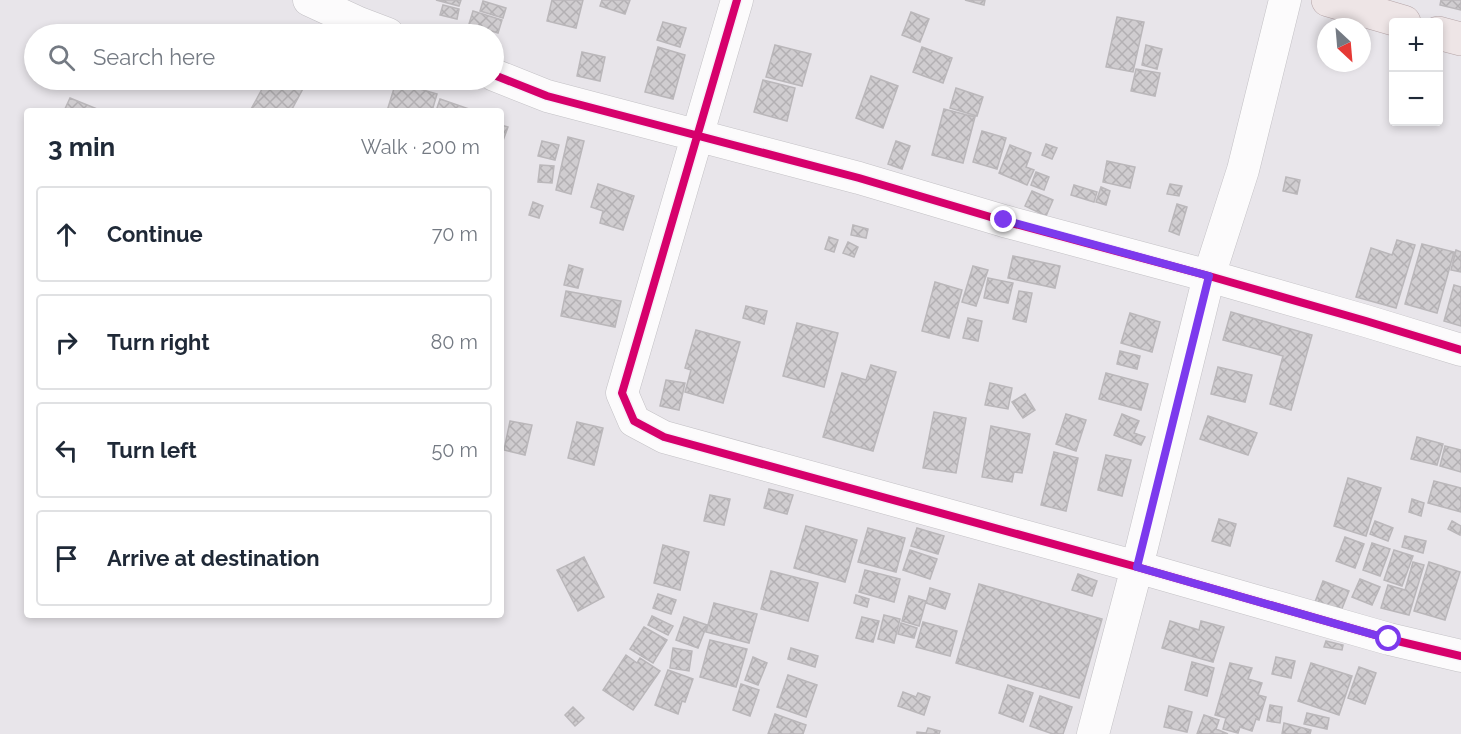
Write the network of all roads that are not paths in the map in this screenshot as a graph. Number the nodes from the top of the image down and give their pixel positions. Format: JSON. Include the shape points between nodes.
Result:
{"nodes":[{"id":1,"x":309,"y":0,"type":"edge"},
{"id":2,"x":737,"y":0,"type":"edge"},
{"id":3,"x":1285,"y":0,"type":"edge"},
{"id":4,"x":1328,"y":0,"type":"edge"},
{"id":5,"x":1390,"y":18,"type":"edge"},
{"id":6,"x":362,"y":24,"type":"edge"},
{"id":7,"x":1443,"y":34,"type":"edge"},
{"id":8,"x":1461,"y":39,"type":"edge"},
{"id":9,"x":504,"y":79,"type":"edge"},
{"id":10,"x":698,"y":136,"type":"junction"},
{"id":11,"x":1209,"y":276,"type":"junction"},
{"id":12,"x":1461,"y":350,"type":"edge"},
{"id":13,"x":1137,"y":567,"type":"junction"},
{"id":14,"x":1461,"y":657,"type":"edge"},
{"id":15,"x":1093,"y":734,"type":"edge"}],
"edges":[{"from":1,"to":6,"type":"street"},
{"from":2,"to":10,"type":"street"},
{"from":3,"to":11,"type":"street","via":[[1242,170]]},
{"from":4,"to":5,"type":"main road"},
{"from":7,"to":8,"type":"main road"},
{"from":9,"to":10,"type":"street","via":[[547,96]]},
{"from":10,"to":11,"type":"street"},
{"from":10,"to":13,"type":"street","via":[[622,393],[634,421],[664,437]]},
{"from":11,"to":12,"type":"street"},
{"from":11,"to":13,"type":"street"},
{"from":13,"to":14,"type":"street"},
{"from":13,"to":15,"type":"street"}]}
